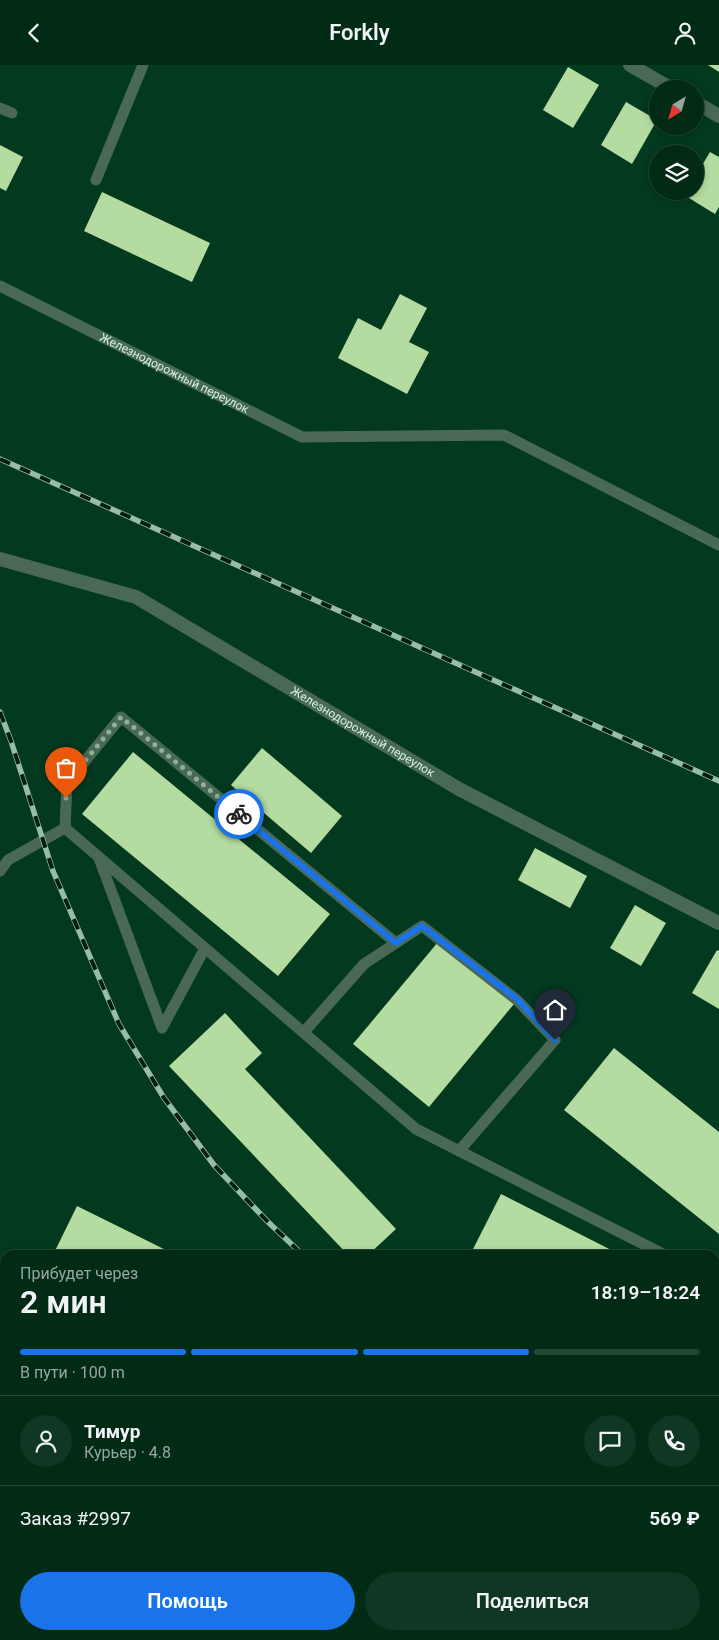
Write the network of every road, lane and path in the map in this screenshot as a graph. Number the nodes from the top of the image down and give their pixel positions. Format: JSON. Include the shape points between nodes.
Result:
{"nodes":[{"id":1,"x":143,"y":65,"type":"edge"},
{"id":2,"x":630,"y":65,"type":"edge"},
{"id":3,"x":656,"y":80,"type":"edge"},
{"id":4,"x":704,"y":107,"type":"edge"},
{"id":5,"x":0,"y":108,"type":"edge"},
{"id":6,"x":12,"y":113,"type":"dead end"},
{"id":7,"x":719,"y":115,"type":"edge"},
{"id":8,"x":96,"y":180,"type":"dead end"},
{"id":9,"x":0,"y":286,"type":"edge"},
{"id":10,"x":719,"y":545,"type":"edge"},
{"id":11,"x":0,"y":559,"type":"edge"},
{"id":12,"x":65,"y":828,"type":"junction"},
{"id":13,"x":98,"y":857,"type":"junction"},
{"id":14,"x":0,"y":871,"type":"edge"},
{"id":15,"x":719,"y":923,"type":"edge"},
{"id":16,"x":396,"y":943,"type":"junction"},
{"id":17,"x":204,"y":948,"type":"junction"},
{"id":18,"x":304,"y":1032,"type":"junction"},
{"id":19,"x":459,"y":1151,"type":"junction"},
{"id":20,"x":655,"y":1250,"type":"edge"}],
"edges":[{"from":1,"to":8,"type":"lane"},
{"from":2,"to":3,"type":"street"},
{"from":4,"to":7,"type":"street"},
{"from":5,"to":6,"type":"lane"},
{"from":9,"to":10,"type":"lane","name":"Железнодорожный переулок","via":[[302,437],[504,435]]},
{"from":11,"to":15,"type":"street","name":"Железнодорожный переулок","via":[[136,597],[459,789]]},
{"from":12,"to":13,"type":"lane"},
{"from":12,"to":14,"type":"lane","via":[[8,860]]},
{"from":12,"to":16,"type":"lane","via":[[67,783],[121,717]]},
{"from":13,"to":17,"type":"lane"},
{"from":13,"to":17,"type":"lane","via":[[162,1028]]},
{"from":16,"to":18,"type":"lane","via":[[364,964]]},
{"from":16,"to":19,"type":"lane","via":[[422,926],[517,999],[555,1040]]},
{"from":17,"to":18,"type":"lane"},
{"from":18,"to":19,"type":"lane","via":[[416,1129]]},
{"from":19,"to":20,"type":"lane"}]}
